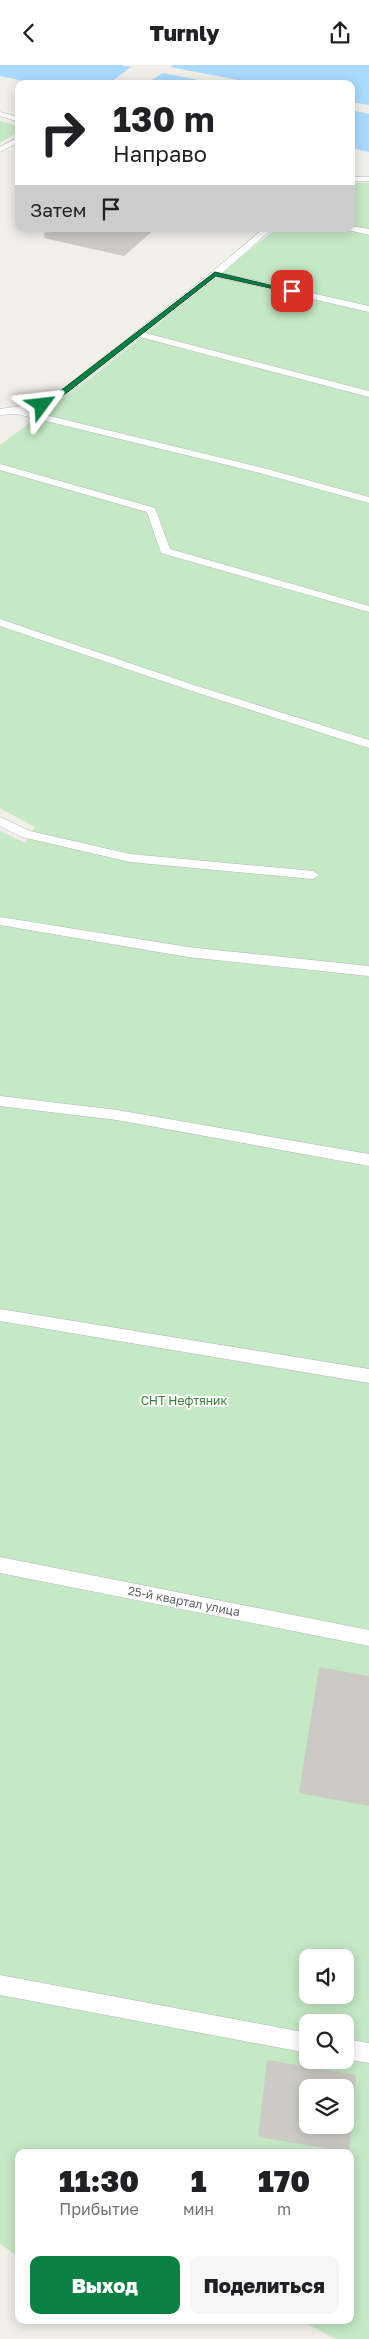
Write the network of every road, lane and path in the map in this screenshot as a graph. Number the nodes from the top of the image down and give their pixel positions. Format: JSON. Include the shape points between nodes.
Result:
{"nodes":[{"id":1,"x":0,"y":114,"type":"edge"},
{"id":2,"x":15,"y":119,"type":"edge"},
{"id":3,"x":15,"y":141,"type":"edge"},
{"id":4,"x":0,"y":150,"type":"edge"},
{"id":5,"x":355,"y":179,"type":"edge"},
{"id":6,"x":369,"y":179,"type":"edge"},
{"id":7,"x":355,"y":229,"type":"edge"},
{"id":8,"x":264,"y":232,"type":"edge"},
{"id":9,"x":369,"y":232,"type":"edge"},
{"id":10,"x":215,"y":274,"type":"junction"},
{"id":11,"x":369,"y":309,"type":"edge"},
{"id":12,"x":137,"y":334,"type":"junction"},
{"id":13,"x":369,"y":394,"type":"edge"},
{"id":14,"x":0,"y":412,"type":"edge"},
{"id":15,"x":22,"y":412,"type":"junction"},
{"id":16,"x":0,"y":467,"type":"edge"},
{"id":17,"x":369,"y":500,"type":"edge"},
{"id":18,"x":369,"y":609,"type":"edge"},
{"id":19,"x":0,"y":621,"type":"edge"},
{"id":20,"x":369,"y":744,"type":"edge"},
{"id":21,"x":0,"y":821,"type":"edge"},
{"id":22,"x":312,"y":875,"type":"dead end"},
{"id":23,"x":0,"y":921,"type":"edge"},
{"id":24,"x":369,"y":971,"type":"edge"},
{"id":25,"x":0,"y":1101,"type":"edge"},
{"id":26,"x":369,"y":1160,"type":"edge"},
{"id":27,"x":0,"y":1315,"type":"edge"},
{"id":28,"x":369,"y":1376,"type":"edge"},
{"id":29,"x":0,"y":1565,"type":"edge"},
{"id":30,"x":369,"y":1637,"type":"edge"},
{"id":31,"x":0,"y":1985,"type":"edge"},
{"id":32,"x":299,"y":2041,"type":"edge"},
{"id":33,"x":354,"y":2050,"type":"edge"},
{"id":34,"x":369,"y":2053,"type":"edge"}],
"edges":[{"from":1,"to":2,"type":"lane"},
{"from":3,"to":4,"type":"lane"},
{"from":5,"to":6,"type":"lane"},
{"from":7,"to":9,"type":"lane"},
{"from":8,"to":10,"type":"lane"},
{"from":10,"to":11,"type":"lane"},
{"from":10,"to":12,"type":"lane"},
{"from":12,"to":13,"type":"lane"},
{"from":12,"to":15,"type":"lane","via":[[62,394]]},
{"from":14,"to":15,"type":"lane"},
{"from":15,"to":17,"type":"lane"},
{"from":16,"to":18,"type":"lane","via":[[151,510],[165,551]]},
{"from":19,"to":20,"type":"lane","via":[[193,688]]},
{"from":21,"to":22,"type":"lane","via":[[26,834],[130,858]]},
{"from":23,"to":24,"type":"lane","via":[[188,952]]},
{"from":25,"to":26,"type":"lane","via":[[117,1115]]},
{"from":27,"to":28,"type":"lane"},
{"from":29,"to":30,"type":"lane","name":"25-й квартал улица"},
{"from":31,"to":32,"type":"lane"},
{"from":33,"to":34,"type":"lane"}]}
